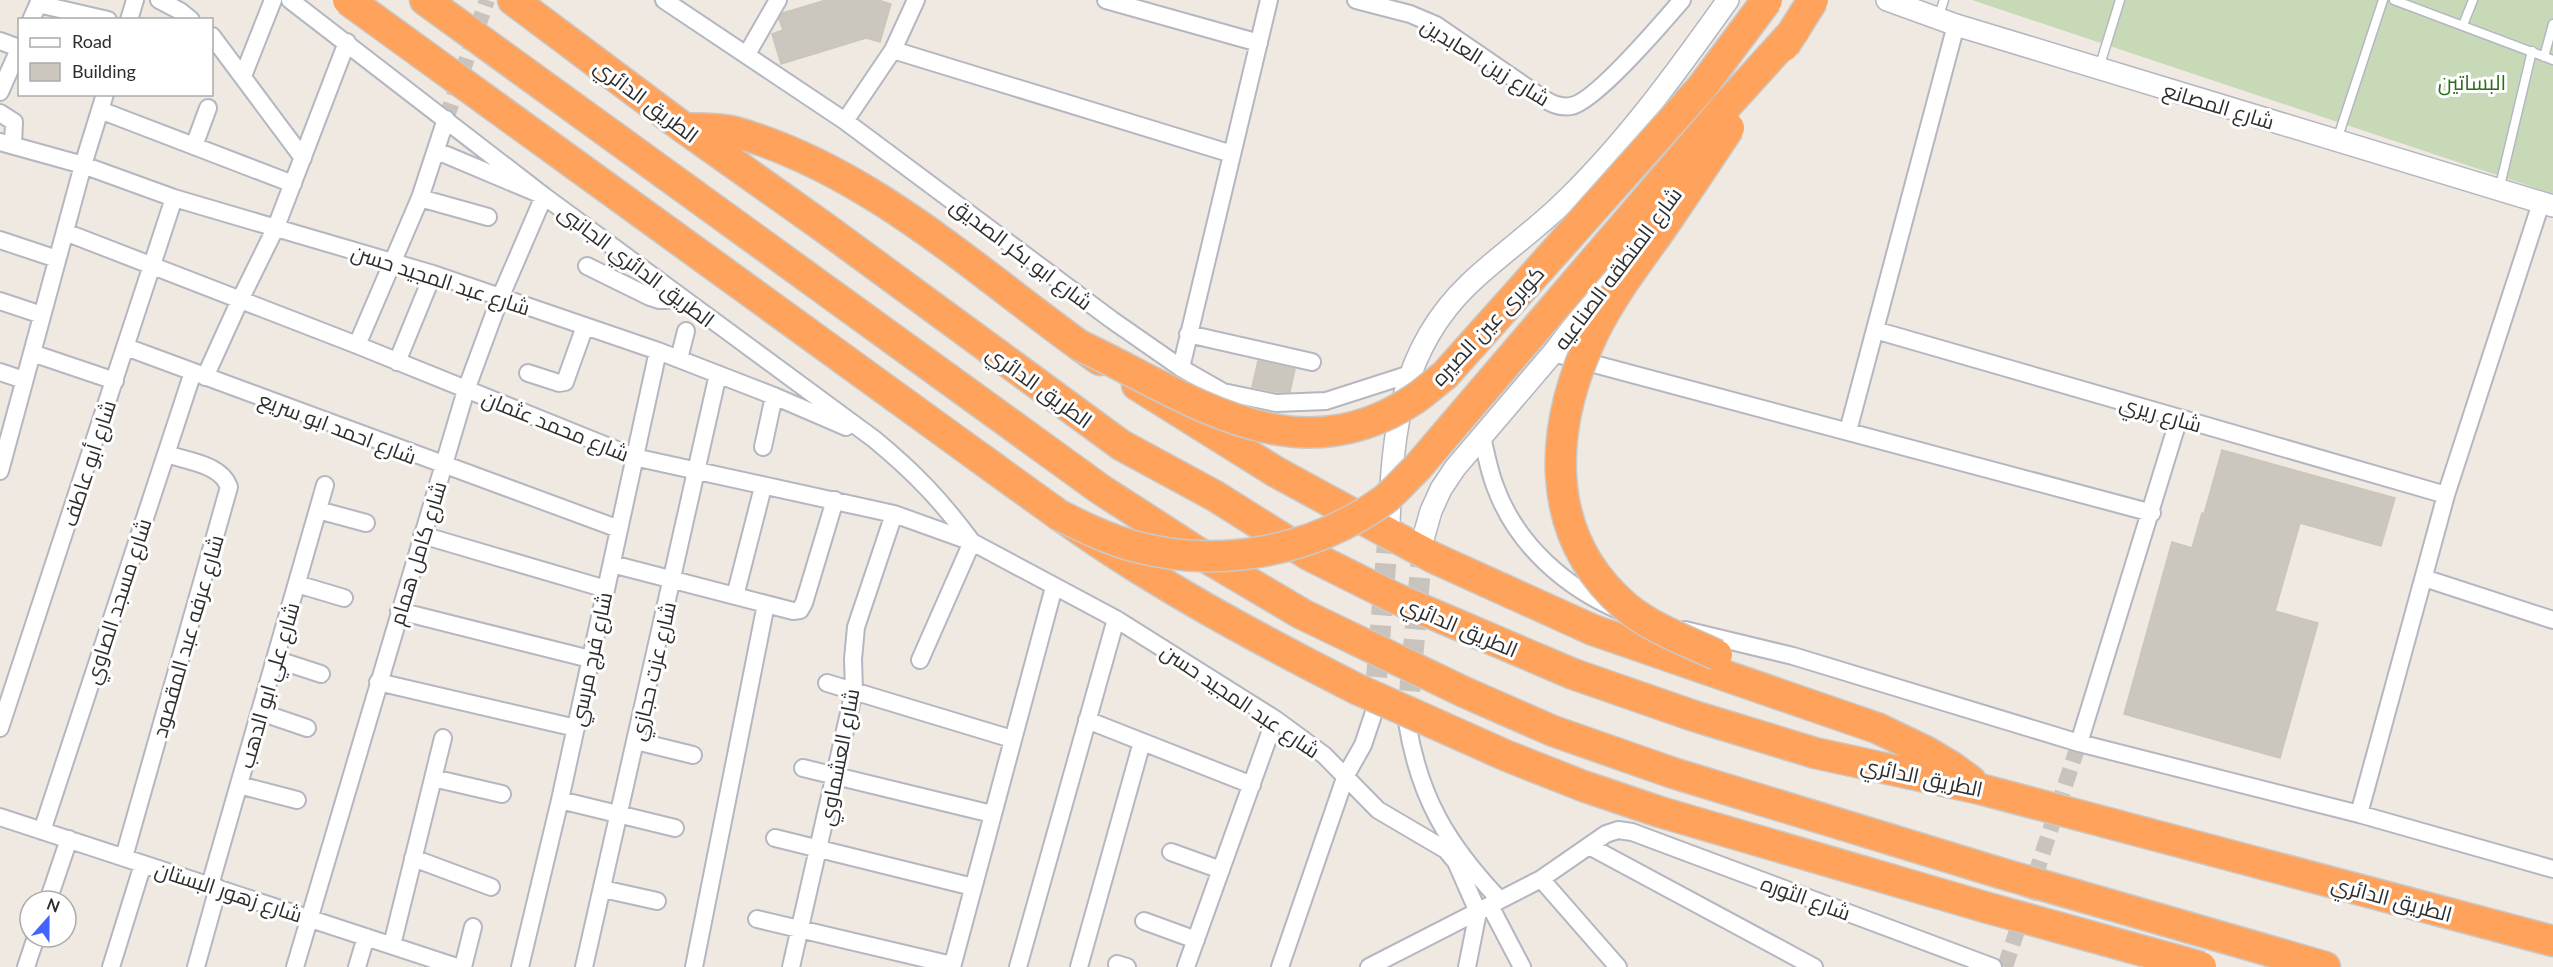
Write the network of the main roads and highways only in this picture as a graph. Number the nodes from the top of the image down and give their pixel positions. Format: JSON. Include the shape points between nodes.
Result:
{"nodes":[{"id":1,"x":348,"y":0,"type":"edge"},
{"id":2,"x":425,"y":0,"type":"edge"},
{"id":3,"x":513,"y":0,"type":"edge"},
{"id":4,"x":1767,"y":0,"type":"edge"},
{"id":5,"x":1813,"y":0,"type":"edge"},
{"id":6,"x":1795,"y":30,"type":"junction"},
{"id":7,"x":684,"y":128,"type":"junction"},
{"id":8,"x":1079,"y":345,"type":"junction"},
{"id":9,"x":1057,"y":514,"type":"junction"},
{"id":10,"x":1850,"y":718,"type":"junction"},
{"id":11,"x":1980,"y":789,"type":"junction"},
{"id":12,"x":2553,"y":941,"type":"edge"},
{"id":13,"x":2200,"y":967,"type":"edge"},
{"id":14,"x":2325,"y":967,"type":"edge"}],
"edges":[{"from":1,"to":9,"type":"highway","bridge":true},
{"from":2,"to":14,"type":"highway","via":[[1100,489],[1302,614],[1464,692],[1553,730],[1674,773]]},
{"from":3,"to":7,"type":"highway","name":"الطريق الدائري"},
{"from":4,"to":8,"type":"highway","name":"كوبرى عين الصيره","bridge":true,"via":[[1702,87],[1445,375],[1384,416],[1321,432],[1275,431],[1239,422],[1204,407]]},
{"from":5,"to":6,"type":"highway","bridge":true},
{"from":6,"to":9,"type":"highway","bridge":true,"via":[[1417,468],[1385,499],[1309,540],[1267,551],[1224,556],[1180,555],[1137,547],[1096,534]]},
{"from":6,"to":10,"type":"highway","bridge":true,"via":[[1628,275],[1594,333],[1571,395],[1559,461],[1562,502],[1575,542],[1597,577],[1627,607],[1662,629]]},
{"from":7,"to":8,"type":"highway","via":[[732,131],[847,181],[918,225]]},
{"from":7,"to":11,"type":"highway","name":"الطريق الدائري","via":[[1121,445],[1215,496],[1309,555],[1452,624],[1584,678],[1815,753]]},
{"from":8,"to":10,"type":"highway","via":[[1215,436],[1434,558],[1593,630]]},
{"from":9,"to":13,"type":"highway","bridge":true,"via":[[1151,576],[1287,653],[1506,756],[1660,812]]},
{"from":10,"to":11,"type":"highway","via":[[1952,766]]},
{"from":11,"to":12,"type":"highway","name":"الطريق الدائري"}]}
